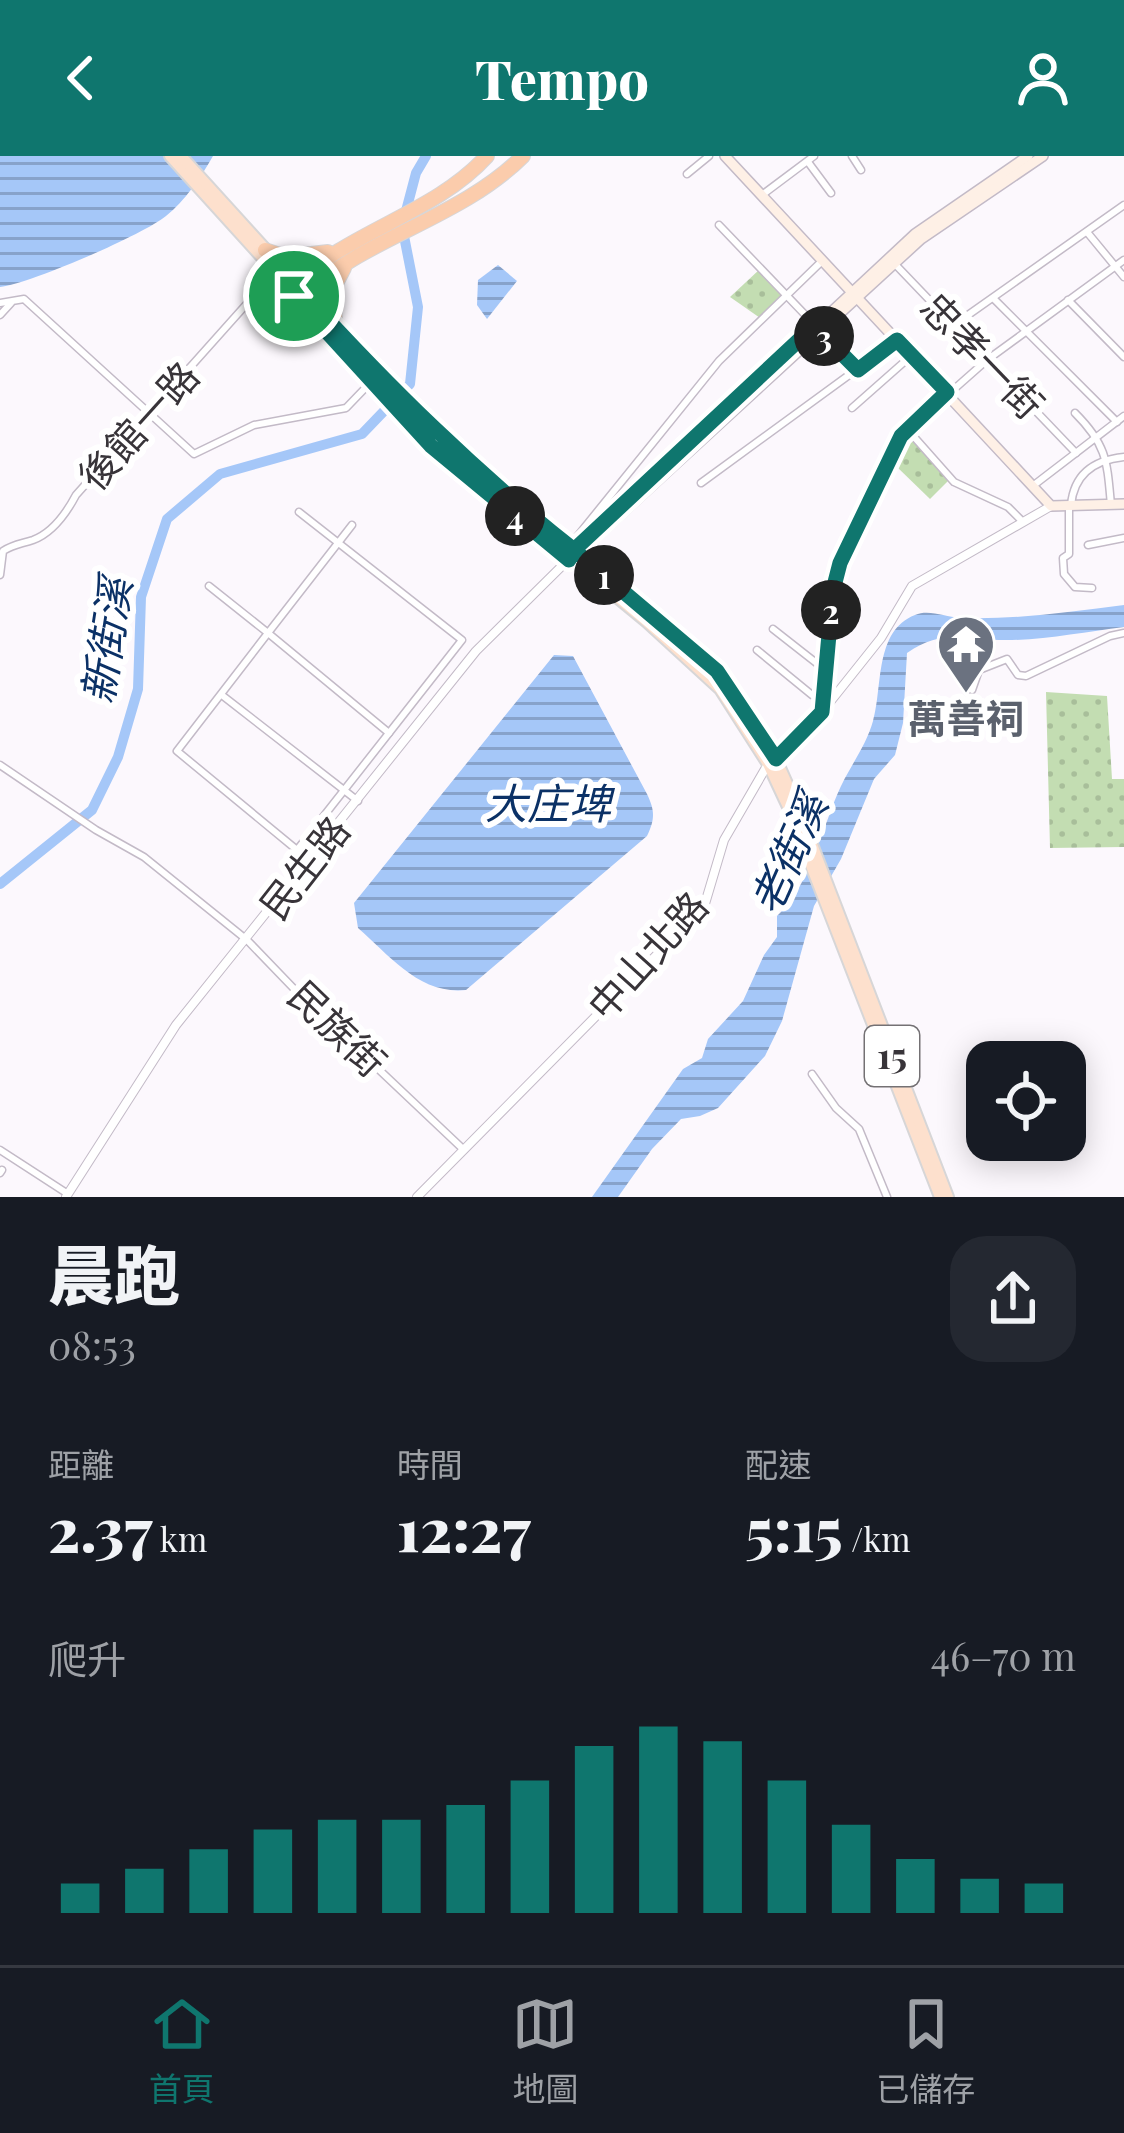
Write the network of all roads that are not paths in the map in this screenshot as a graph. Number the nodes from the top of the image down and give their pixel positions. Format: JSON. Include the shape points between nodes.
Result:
{"nodes":[{"id":1,"x":170,"y":156,"type":"edge"},
{"id":2,"x":181,"y":156,"type":"edge"},
{"id":3,"x":487,"y":156,"type":"edge"},
{"id":4,"x":523,"y":156,"type":"edge"},
{"id":5,"x":709,"y":156,"type":"edge"},
{"id":6,"x":852,"y":156,"type":"edge"},
{"id":7,"x":1028,"y":156,"type":"edge"},
{"id":8,"x":1042,"y":156,"type":"edge"},
{"id":9,"x":731,"y":158,"type":"edge"},
{"id":10,"x":811,"y":159,"type":"edge"},
{"id":11,"x":861,"y":170,"type":"dead end"},
{"id":12,"x":687,"y":174,"type":"dead end"},
{"id":13,"x":831,"y":193,"type":"dead end"},
{"id":14,"x":762,"y":195,"type":"junction"},
{"id":15,"x":1124,"y":205,"type":"edge"},
{"id":16,"x":719,"y":225,"type":"dead end"},
{"id":17,"x":1087,"y":232,"type":"junction"},
{"id":18,"x":376,"y":238,"type":"junction"},
{"id":19,"x":265,"y":250,"type":"junction"},
{"id":20,"x":348,"y":252,"type":"junction"},
{"id":21,"x":1124,"y":260,"type":"edge"},
{"id":22,"x":822,"y":261,"type":"junction"},
{"id":23,"x":891,"y":261,"type":"junction"},
{"id":24,"x":1114,"y":267,"type":"junction"},
{"id":25,"x":277,"y":270,"type":"junction"},
{"id":26,"x":1124,"y":278,"type":"edge"},
{"id":27,"x":297,"y":291,"type":"junction"},
{"id":28,"x":853,"y":295,"type":"junction"},
{"id":29,"x":786,"y":297,"type":"junction"},
{"id":30,"x":993,"y":298,"type":"junction"},
{"id":31,"x":1068,"y":300,"type":"junction"},
{"id":32,"x":0,"y":303,"type":"edge"},
{"id":33,"x":11,"y":303,"type":"junction"},
{"id":34,"x":0,"y":315,"type":"edge"},
{"id":35,"x":951,"y":327,"type":"junction"},
{"id":36,"x":816,"y":328,"type":"junction"},
{"id":37,"x":1026,"y":329,"type":"junction"},
{"id":38,"x":336,"y":330,"type":"junction"},
{"id":39,"x":897,"y":340,"type":"junction"},
{"id":40,"x":912,"y":355,"type":"junction"},
{"id":41,"x":1124,"y":357,"type":"edge"},
{"id":42,"x":987,"y":359,"type":"junction"},
{"id":43,"x":858,"y":370,"type":"junction"},
{"id":44,"x":374,"y":378,"type":"junction"},
{"id":45,"x":947,"y":392,"type":"junction"},
{"id":46,"x":852,"y":408,"type":"dead end"},
{"id":47,"x":1075,"y":413,"type":"dead end"},
{"id":48,"x":149,"y":414,"type":"junction"},
{"id":49,"x":1120,"y":419,"type":"edge"},
{"id":50,"x":907,"y":430,"type":"junction"},
{"id":51,"x":1097,"y":436,"type":"junction"},
{"id":52,"x":1076,"y":454,"type":"junction"},
{"id":53,"x":1124,"y":457,"type":"edge"},
{"id":54,"x":1107,"y":458,"type":"junction"},
{"id":55,"x":700,"y":483,"type":"dead end"},
{"id":56,"x":1034,"y":485,"type":"junction"},
{"id":57,"x":1124,"y":504,"type":"edge"},
{"id":58,"x":1111,"y":505,"type":"junction"},
{"id":59,"x":1051,"y":506,"type":"junction"},
{"id":60,"x":1070,"y":508,"type":"junction"},
{"id":61,"x":299,"y":512,"type":"dead end"},
{"id":62,"x":1023,"y":522,"type":"junction"},
{"id":63,"x":352,"y":525,"type":"dead end"},
{"id":64,"x":1124,"y":538,"type":"edge"},
{"id":65,"x":340,"y":543,"type":"junction"},
{"id":66,"x":1088,"y":545,"type":"dead end"},
{"id":67,"x":2,"y":549,"type":"edge"},
{"id":68,"x":574,"y":555,"type":"junction"},
{"id":69,"x":0,"y":575,"type":"edge"},
{"id":70,"x":209,"y":586,"type":"dead end"},
{"id":71,"x":1092,"y":588,"type":"dead end"},
{"id":72,"x":773,"y":629,"type":"dead end"},
{"id":73,"x":268,"y":633,"type":"junction"},
{"id":74,"x":1124,"y":633,"type":"edge"},
{"id":75,"x":462,"y":640,"type":"junction"},
{"id":76,"x":757,"y":650,"type":"dead end"},
{"id":77,"x":476,"y":652,"type":"junction"},
{"id":78,"x":824,"y":669,"type":"junction"},
{"id":79,"x":972,"y":690,"type":"dead end"},
{"id":80,"x":222,"y":695,"type":"junction"},
{"id":81,"x":821,"y":696,"type":"junction"},
{"id":82,"x":822,"y":712,"type":"junction"},
{"id":83,"x":389,"y":733,"type":"junction"},
{"id":84,"x":772,"y":761,"type":"junction"},
{"id":85,"x":0,"y":765,"type":"edge"},
{"id":86,"x":346,"y":790,"type":"junction"},
{"id":87,"x":358,"y":801,"type":"junction"},
{"id":88,"x":247,"y":940,"type":"junction"},
{"id":89,"x":812,"y":1074,"type":"dead end"},
{"id":90,"x":0,"y":1150,"type":"edge"},
{"id":91,"x":464,"y":1150,"type":"junction"},
{"id":92,"x":67,"y":1196,"type":"edge"},
{"id":93,"x":417,"y":1197,"type":"edge"},
{"id":94,"x":887,"y":1197,"type":"edge"},
{"id":95,"x":944,"y":1197,"type":"edge"}],
"edges":[{"from":1,"to":25,"type":"main road","number":"15"},
{"from":2,"to":19,"type":"main road","number":"15"},
{"from":3,"to":18,"type":"highway"},
{"from":4,"to":18,"type":"highway","via":[[474,195]]},
{"from":5,"to":12,"type":"street"},
{"from":6,"to":11,"type":"street"},
{"from":7,"to":23,"type":"main road","via":[[915,233]]},
{"from":8,"to":23,"type":"main road"},
{"from":9,"to":14,"type":"main road"},
{"from":10,"to":13,"type":"street"},
{"from":10,"to":14,"type":"street"},
{"from":14,"to":22,"type":"main road"},
{"from":15,"to":17,"type":"street"},
{"from":16,"to":29,"type":"street"},
{"from":17,"to":24,"type":"street"},
{"from":17,"to":30,"type":"street"},
{"from":18,"to":20,"type":"highway"},
{"from":19,"to":20,"type":"highway","via":[[286,257]]},
{"from":19,"to":25,"type":"main road","number":"15"},
{"from":20,"to":27,"type":"highway"},
{"from":20,"to":38,"type":"highway","via":[[332,291]]},
{"from":21,"to":24,"type":"street"},
{"from":22,"to":28,"type":"main road"},
{"from":22,"to":29,"type":"street"},
{"from":23,"to":28,"type":"main road","name":"民生路"},
{"from":23,"to":35,"type":"street","name":"忠孝一街"},
{"from":24,"to":26,"type":"street"},
{"from":24,"to":31,"type":"street"},
{"from":25,"to":27,"type":"main road","number":"15"},
{"from":25,"to":48,"type":"street","name":"後館一路"},
{"from":27,"to":38,"type":"main road","number":"15"},
{"from":27,"to":44,"type":"main road","number":"15"},
{"from":28,"to":36,"type":"main road","name":"民生路"},
{"from":28,"to":39,"type":"main road"},
{"from":29,"to":36,"type":"street"},
{"from":29,"to":68,"type":"street","via":[[719,361],[576,538]]},
{"from":30,"to":35,"type":"street"},
{"from":30,"to":37,"type":"street"},
{"from":31,"to":37,"type":"street"},
{"from":31,"to":41,"type":"street"},
{"from":32,"to":33,"type":"street"},
{"from":33,"to":34,"type":"street"},
{"from":33,"to":48,"type":"street","via":[[24,299]]},
{"from":35,"to":42,"type":"street","name":"忠孝一街"},
{"from":36,"to":43,"type":"street"},
{"from":36,"to":68,"type":"main road","name":"民生路"},
{"from":37,"to":42,"type":"street"},
{"from":37,"to":49,"type":"street"},
{"from":38,"to":44,"type":"main road","number":"15"},
{"from":39,"to":40,"type":"main road"},
{"from":39,"to":43,"type":"street"},
{"from":40,"to":45,"type":"main road"},
{"from":40,"to":46,"type":"street"},
{"from":42,"to":45,"type":"street"},
{"from":42,"to":52,"type":"street","name":"忠孝一街"},
{"from":43,"to":55,"type":"street"},
{"from":44,"to":48,"type":"street","via":[[346,408],[254,425],[194,454]]},
{"from":44,"to":68,"type":"main road","number":"15"},
{"from":45,"to":50,"type":"street"},
{"from":45,"to":56,"type":"main road"},
{"from":47,"to":51,"type":"street"},
{"from":48,"to":67,"type":"street","name":"後館一路","via":[[62,517],[33,540]]},
{"from":49,"to":51,"type":"street"},
{"from":50,"to":62,"type":"street","via":[[954,482]]},
{"from":50,"to":78,"type":"street","via":[[836,574]]},
{"from":51,"to":52,"type":"street"},
{"from":51,"to":54,"type":"street"},
{"from":52,"to":56,"type":"street"},
{"from":53,"to":54,"type":"street"},
{"from":54,"to":58,"type":"street"},
{"from":54,"to":60,"type":"street","via":[[1076,481]]},
{"from":56,"to":59,"type":"main road"},
{"from":57,"to":58,"type":"main road"},
{"from":58,"to":60,"type":"main road"},
{"from":59,"to":60,"type":"main road"},
{"from":59,"to":62,"type":"street","name":"中山北路"},
{"from":60,"to":71,"type":"street","via":[[1064,574],[1075,587]]},
{"from":61,"to":65,"type":"street"},
{"from":62,"to":82,"type":"street","name":"中山北路","via":[[912,586]]},
{"from":63,"to":65,"type":"street"},
{"from":64,"to":66,"type":"street"},
{"from":65,"to":73,"type":"street"},
{"from":65,"to":75,"type":"street"},
{"from":67,"to":69,"type":"street","name":"後館一路"},
{"from":68,"to":77,"type":"street","name":"民生路"},
{"from":68,"to":84,"type":"main road","number":"15","via":[[717,671]]},
{"from":70,"to":73,"type":"street"},
{"from":72,"to":78,"type":"street"},
{"from":73,"to":80,"type":"street"},
{"from":73,"to":83,"type":"street"},
{"from":74,"to":79,"type":"street","via":[[1026,676],[1007,659],[979,670]]},
{"from":75,"to":77,"type":"street"},
{"from":75,"to":83,"type":"street"},
{"from":76,"to":81,"type":"street"},
{"from":77,"to":87,"type":"street","name":"民生路"},
{"from":78,"to":81,"type":"street"},
{"from":80,"to":86,"type":"street"},
{"from":80,"to":86,"type":"street","via":[[177,751],[297,850]]},
{"from":81,"to":82,"type":"street"},
{"from":82,"to":84,"type":"street","name":"中山北路"},
{"from":83,"to":86,"type":"street"},
{"from":84,"to":91,"type":"street","name":"中山北路","via":[[724,840],[704,907]]},
{"from":84,"to":95,"type":"main road","number":"15"},
{"from":85,"to":88,"type":"street","name":"民族街","via":[[144,857]]},
{"from":86,"to":87,"type":"street"},
{"from":87,"to":88,"type":"street","name":"民生路"},
{"from":88,"to":91,"type":"street","name":"民族街"},
{"from":88,"to":92,"type":"street","name":"民生路","via":[[176,1025]]},
{"from":89,"to":94,"type":"street","via":[[860,1130]]},
{"from":90,"to":92,"type":"street"},
{"from":91,"to":93,"type":"street","name":"中山北路"}]}
